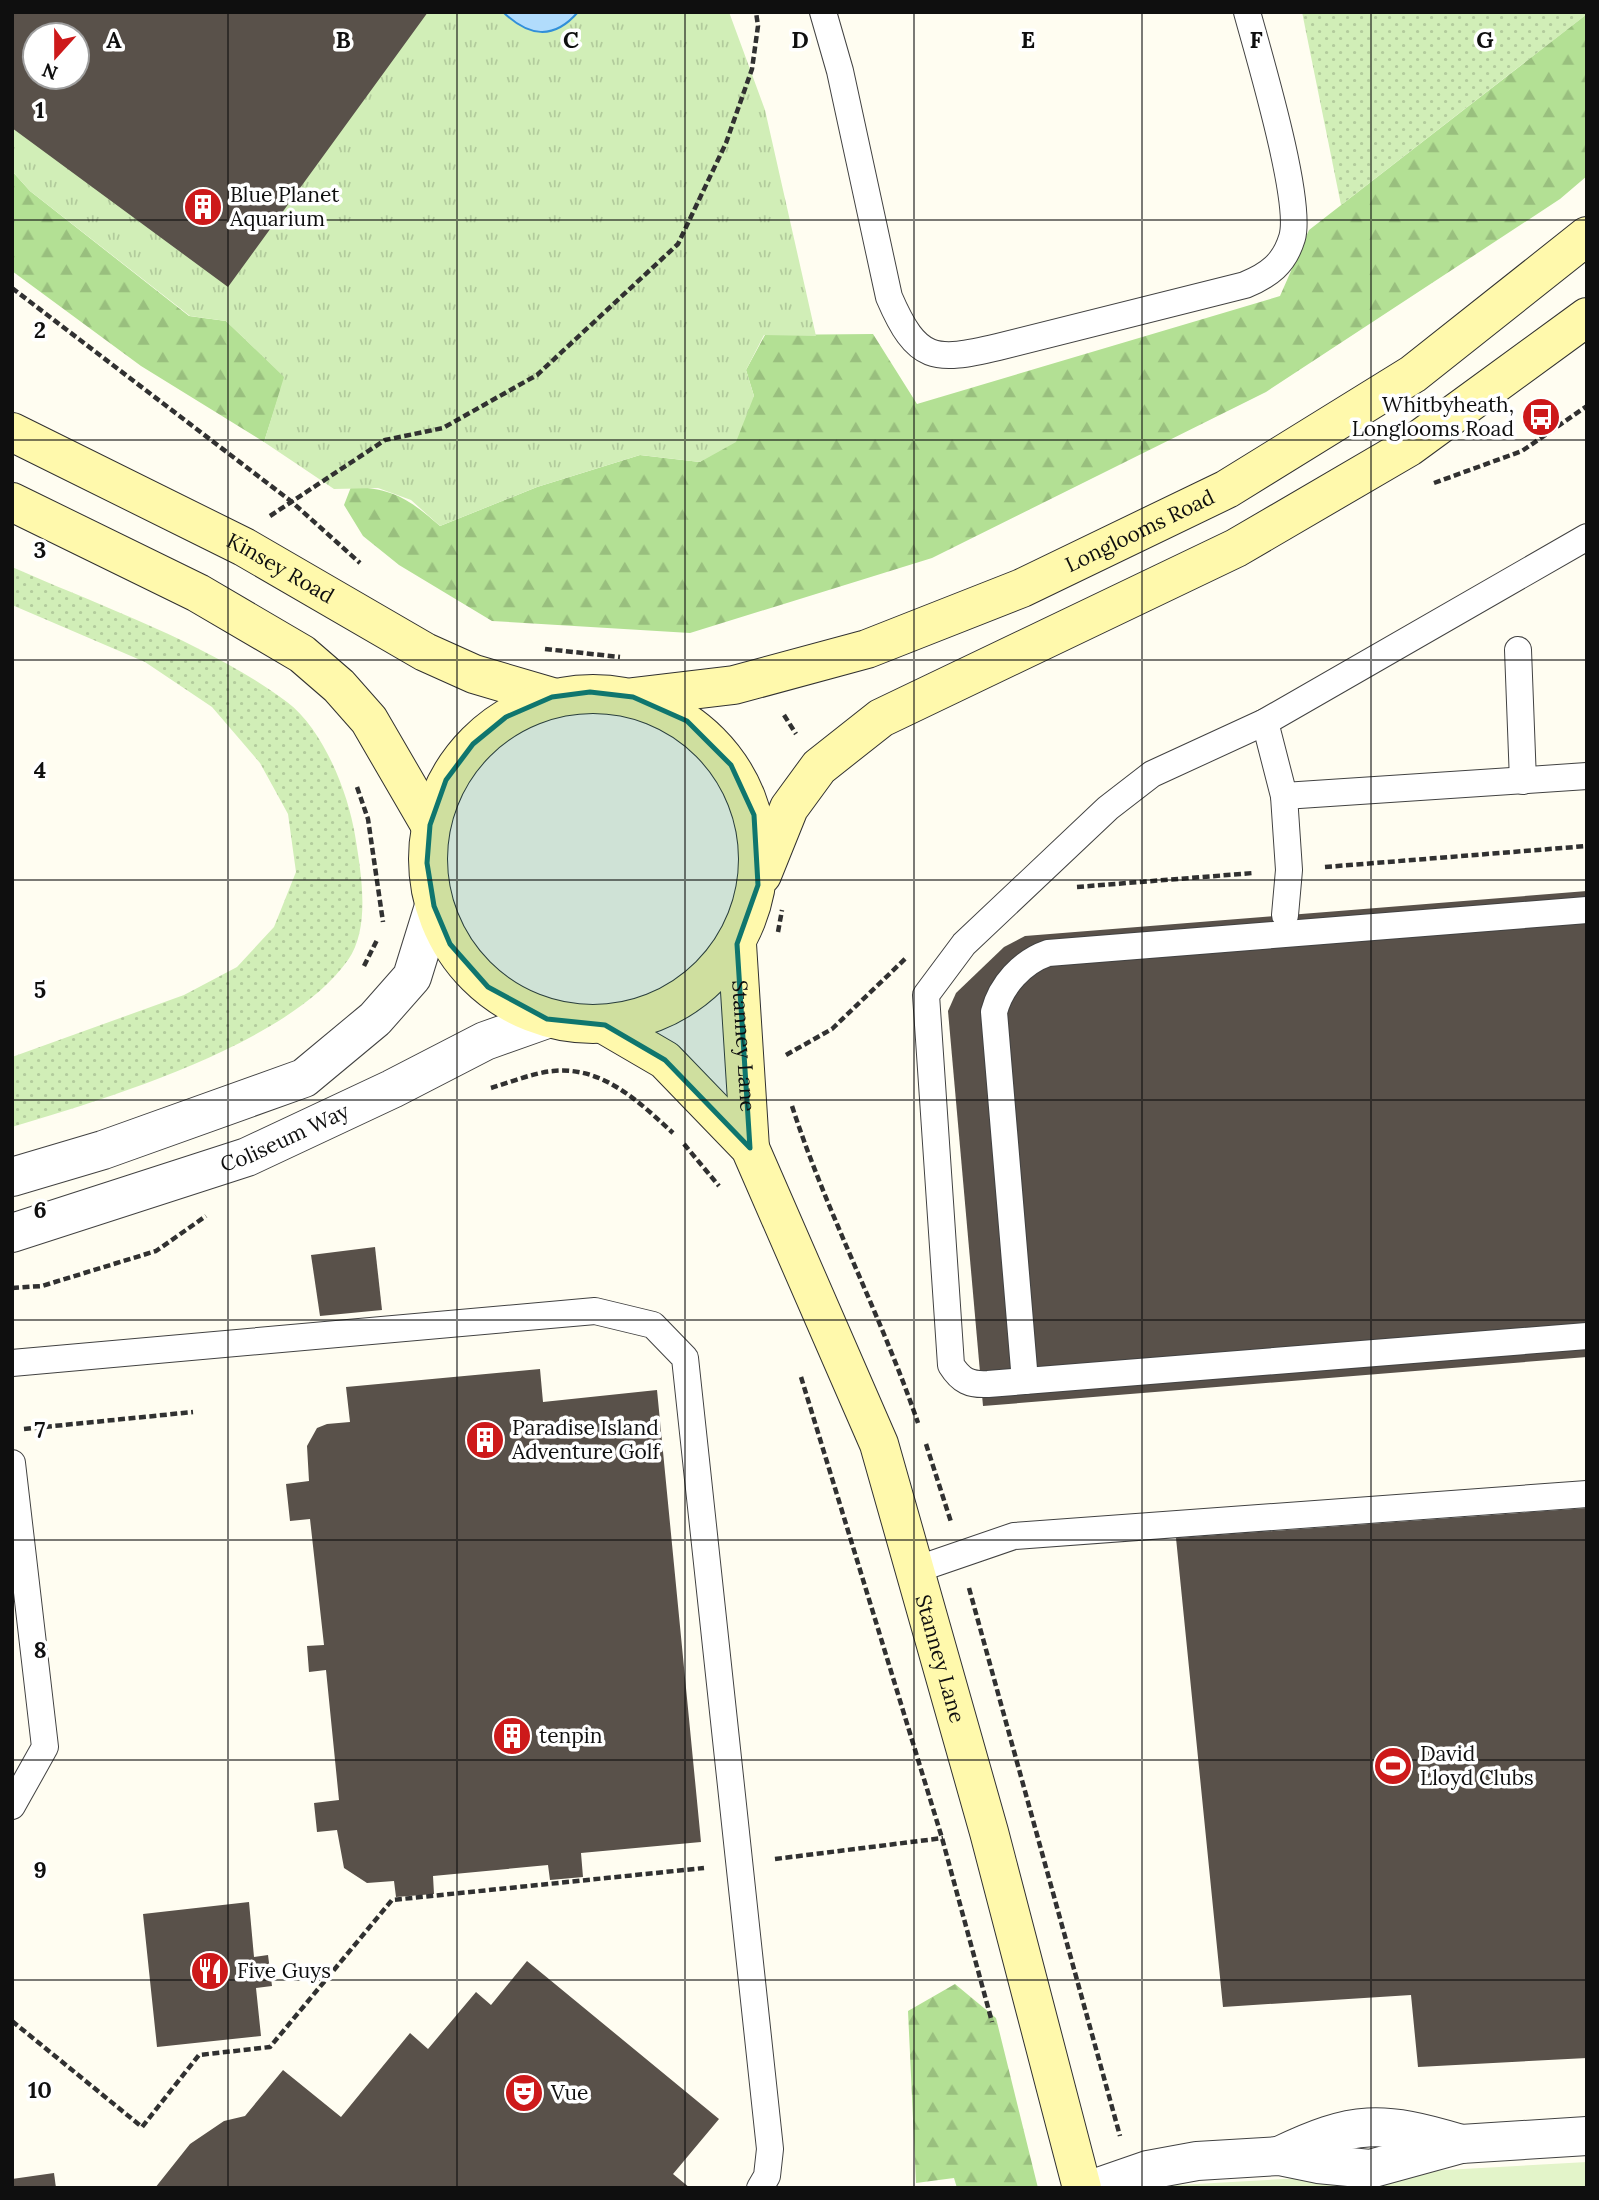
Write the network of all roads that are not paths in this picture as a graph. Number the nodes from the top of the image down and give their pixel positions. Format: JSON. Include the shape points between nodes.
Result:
{"nodes":[{"id":1,"x":822,"y":12,"type":"edge"},
{"id":2,"x":1247,"y":12,"type":"edge"},
{"id":3,"x":1587,"y":236,"type":"edge"},
{"id":4,"x":1587,"y":317,"type":"edge"},
{"id":5,"x":12,"y":432,"type":"edge"},
{"id":6,"x":12,"y":502,"type":"edge"},
{"id":7,"x":1587,"y":537,"type":"edge"},
{"id":8,"x":1518,"y":650,"type":"dead end"},
{"id":9,"x":552,"y":697,"type":"junction"},
{"id":10,"x":633,"y":697,"type":"junction"},
{"id":11,"x":1265,"y":722,"type":"junction"},
{"id":12,"x":1587,"y":776,"type":"edge"},
{"id":13,"x":1523,"y":782,"type":"junction"},
{"id":14,"x":1284,"y":796,"type":"junction"},
{"id":15,"x":430,"y":825,"type":"junction"},
{"id":16,"x":772,"y":891,"type":"junction"},
{"id":17,"x":434,"y":906,"type":"junction"},
{"id":18,"x":1587,"y":910,"type":"edge"},
{"id":19,"x":1285,"y":915,"type":"dead end"},
{"id":20,"x":737,"y":944,"type":"junction"},
{"id":21,"x":547,"y":1019,"type":"junction"},
{"id":22,"x":605,"y":1025,"type":"junction"},
{"id":23,"x":750,"y":1148,"type":"junction"},
{"id":24,"x":12,"y":1177,"type":"edge"},
{"id":25,"x":12,"y":1233,"type":"edge"},
{"id":26,"x":1587,"y":1336,"type":"edge"},
{"id":27,"x":12,"y":1363,"type":"edge"},
{"id":28,"x":1025,"y":1381,"type":"junction"},
{"id":29,"x":12,"y":1463,"type":"edge"},
{"id":30,"x":1587,"y":1494,"type":"edge"},
{"id":31,"x":915,"y":1570,"type":"junction"},
{"id":32,"x":12,"y":1806,"type":"edge"},
{"id":33,"x":1587,"y":2136,"type":"edge"},
{"id":34,"x":1114,"y":2181,"type":"edge"},
{"id":35,"x":760,"y":2188,"type":"edge"},
{"id":36,"x":1082,"y":2188,"type":"edge"}],
"edges":[{"from":1,"to":2,"type":"lane","via":[[840,71],[889,297],[900,323],[917,343],[937,356],[947,356],[1245,285],[1270,274],[1283,259],[1296,219]]},
{"from":3,"to":10,"type":"main road","name":"Longlooms Road","via":[[1413,374],[1227,489],[1022,588],[867,649],[734,685]]},
{"from":4,"to":16,"type":"main road","via":[[1409,447],[1236,548],[881,718],[819,768],[789,807]]},
{"from":5,"to":9,"type":"main road","name":"Kinsey Road","via":[[244,547],[425,652],[474,674]]},
{"from":6,"to":15,"type":"main road","via":[[198,593],[302,654],[369,720]]},
{"from":7,"to":11,"type":"lane"},
{"from":8,"to":13,"type":"lane"},
{"from":9,"to":10,"type":"main road","via":[[590,692]]},
{"from":9,"to":15,"type":"main road","via":[[506,717],[473,744],[446,780]]},
{"from":10,"to":16,"type":"main road","via":[[687,721],[732,765],[754,815]]},
{"from":11,"to":14,"type":"lane"},
{"from":11,"to":28,"type":"lane","via":[[1152,774],[1108,808],[964,944],[926,995],[951,1365],[974,1385]]},
{"from":12,"to":13,"type":"lane"},
{"from":13,"to":14,"type":"lane"},
{"from":14,"to":19,"type":"lane","via":[[1289,870]]},
{"from":15,"to":17,"type":"main road","via":[[427,863]]},
{"from":16,"to":20,"type":"main road","via":[[748,920]]},
{"from":17,"to":21,"type":"main road","via":[[450,944],[488,987]]},
{"from":17,"to":24,"type":"street","via":[[412,977],[375,1019],[304,1078],[103,1150]]},
{"from":18,"to":28,"type":"lane","via":[[1048,953],[1023,967],[998,997],[994,1012]]},
{"from":20,"to":22,"type":"main road","via":[[702,985],[659,1012]]},
{"from":20,"to":23,"type":"main road","name":"Stanney Lane"},
{"from":21,"to":22,"type":"main road"},
{"from":21,"to":25,"type":"street","name":"Coliseum Way","via":[[485,1041],[247,1157]]},
{"from":22,"to":23,"type":"main road","name":"Stanney Lane","via":[[664,1060]]},
{"from":23,"to":31,"type":"main road","name":"Stanney Lane","via":[[879,1444]]},
{"from":26,"to":28,"type":"lane"},
{"from":27,"to":35,"type":"lane","via":[[595,1311],[653,1325],[685,1358],[770,2149],[767,2176]]},
{"from":29,"to":32,"type":"lane","via":[[45,1747]]},
{"from":30,"to":31,"type":"lane","via":[[1014,1536]]},
{"from":31,"to":36,"type":"main road","name":"Stanney Lane"},
{"from":33,"to":34,"type":"street","via":[[1461,2144],[1415,2131],[1363,2126],[1318,2138],[1279,2157],[1197,2161]]}]}
